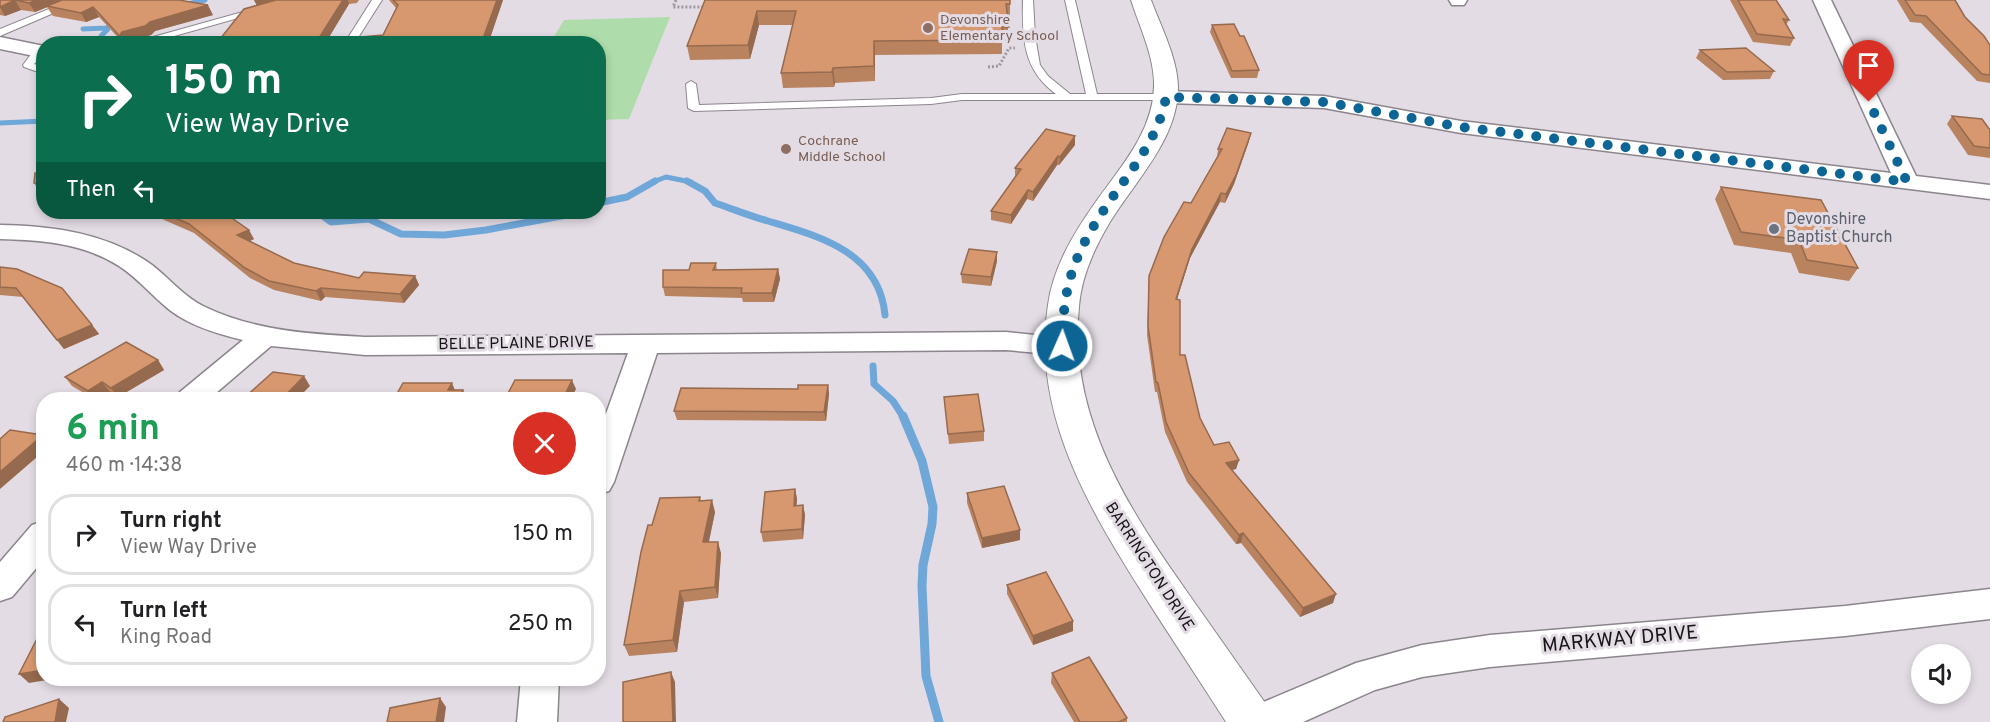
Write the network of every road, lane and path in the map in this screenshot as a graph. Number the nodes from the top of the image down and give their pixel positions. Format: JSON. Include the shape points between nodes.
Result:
{"nodes":[{"id":1,"x":79,"y":0,"type":"edge"},
{"id":2,"x":297,"y":0,"type":"edge"},
{"id":3,"x":377,"y":0,"type":"edge"},
{"id":4,"x":676,"y":0,"type":"edge"},
{"id":5,"x":1029,"y":0,"type":"edge"},
{"id":6,"x":1070,"y":0,"type":"edge"},
{"id":7,"x":1141,"y":0,"type":"edge"},
{"id":8,"x":1822,"y":0,"type":"edge"},
{"id":9,"x":713,"y":7,"type":"edge"},
{"id":10,"x":0,"y":33,"type":"edge"},
{"id":11,"x":163,"y":36,"type":"edge"},
{"id":12,"x":354,"y":36,"type":"edge"},
{"id":13,"x":0,"y":43,"type":"edge"},
{"id":14,"x":1020,"y":47,"type":"dead end"},
{"id":15,"x":36,"y":50,"type":"edge"},
{"id":16,"x":36,"y":56,"type":"edge"},
{"id":17,"x":988,"y":67,"type":"dead end"},
{"id":18,"x":36,"y":68,"type":"edge"},
{"id":19,"x":691,"y":84,"type":"dead end"},
{"id":20,"x":1092,"y":95,"type":"junction"},
{"id":21,"x":1067,"y":97,"type":"junction"},
{"id":22,"x":1166,"y":97,"type":"junction"},
{"id":23,"x":1907,"y":182,"type":"junction"},
{"id":24,"x":1990,"y":192,"type":"edge"},
{"id":25,"x":0,"y":232,"type":"edge"},
{"id":26,"x":263,"y":338,"type":"junction"},
{"id":27,"x":646,"y":343,"type":"junction"},
{"id":28,"x":1062,"y":346,"type":"junction"},
{"id":29,"x":198,"y":392,"type":"edge"},
{"id":30,"x":606,"y":459,"type":"edge"},
{"id":31,"x":36,"y":544,"type":"edge"},
{"id":32,"x":0,"y":587,"type":"edge"},
{"id":33,"x":1990,"y":604,"type":"edge"},
{"id":34,"x":539,"y":686,"type":"edge"},
{"id":35,"x":537,"y":722,"type":"edge"},
{"id":36,"x":1252,"y":722,"type":"edge"},
{"id":37,"x":1261,"y":722,"type":"edge"}],
"edges":[{"from":1,"to":10,"type":"lane"},
{"from":2,"to":11,"type":"lane"},
{"from":3,"to":12,"type":"lane"},
{"from":4,"to":9,"type":"path","via":[[673,7]]},
{"from":5,"to":21,"type":"lane","via":[[1027,17],[1038,70]]},
{"from":6,"to":20,"type":"lane"},
{"from":7,"to":22,"type":"street","name":"BARRINGTON DRIVE","via":[[1161,61]]},
{"from":8,"to":23,"type":"street"},
{"from":13,"to":15,"type":"street"},
{"from":14,"to":17,"type":"path","via":[[1009,48],[999,66]]},
{"from":16,"to":18,"type":"lane","via":[[28,65]]},
{"from":19,"to":21,"type":"lane","via":[[694,108]]},
{"from":20,"to":21,"type":"lane"},
{"from":20,"to":22,"type":"lane"},
{"from":22,"to":23,"type":"street","via":[[1324,102],[1461,127]]},
{"from":22,"to":28,"type":"street","name":"BARRINGTON DRIVE","via":[[1143,151],[1076,258],[1063,308]]},
{"from":23,"to":24,"type":"street"},
{"from":25,"to":26,"type":"street","name":"BELLE PLAINE DRIVE","via":[[42,234],[106,248],[144,272],[180,306]]},
{"from":26,"to":27,"type":"street","name":"BELLE PLAINE DRIVE","via":[[365,346]]},
{"from":26,"to":29,"type":"street"},
{"from":27,"to":28,"type":"street","name":"BELLE PLAINE DRIVE","via":[[1006,341]]},
{"from":27,"to":30,"type":"street"},
{"from":28,"to":36,"type":"street","name":"BARRINGTON DRIVE","via":[[1069,406],[1096,481],[1120,527]]},
{"from":31,"to":32,"type":"street"},
{"from":33,"to":37,"type":"street","name":"MARKWAY DRIVE","via":[[1845,621],[1490,651],[1422,661],[1369,675]]},
{"from":34,"to":35,"type":"street"}]}
